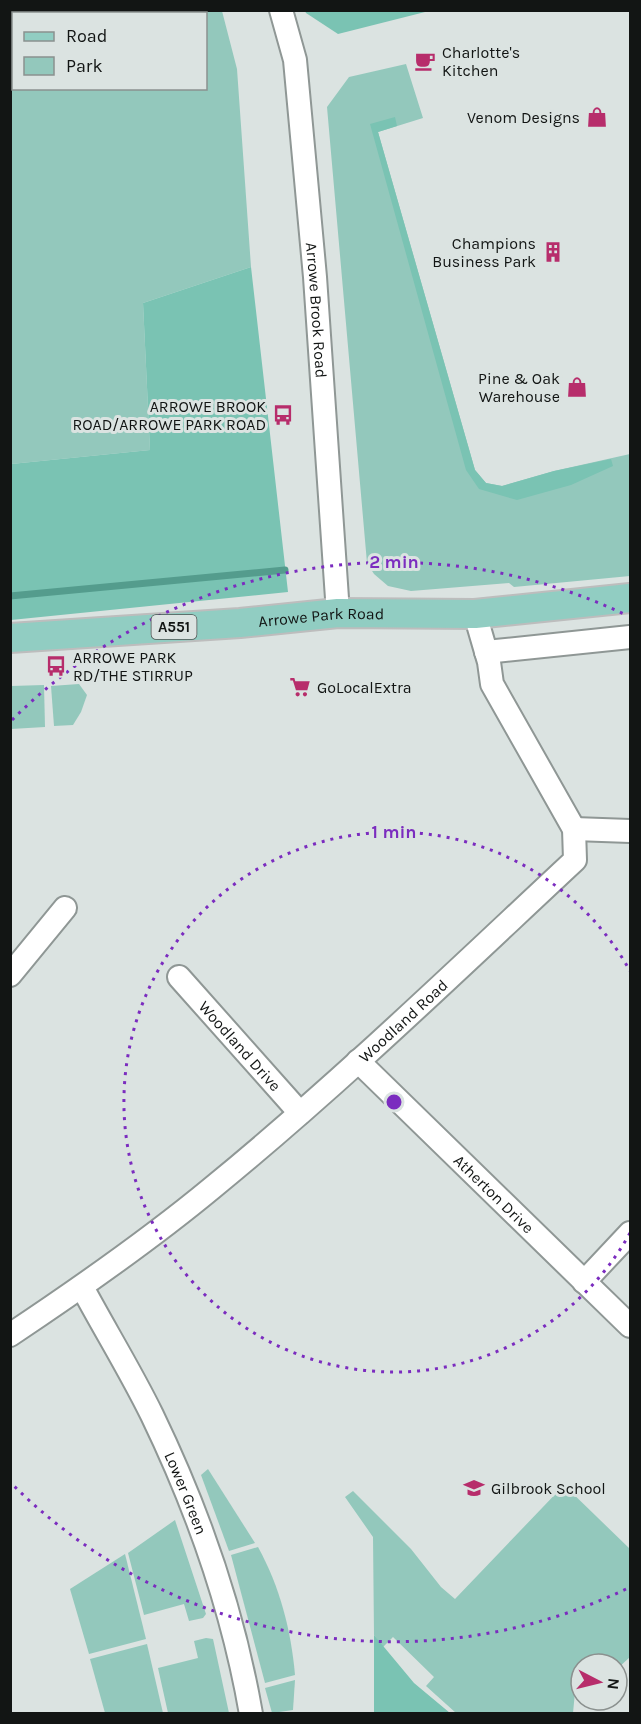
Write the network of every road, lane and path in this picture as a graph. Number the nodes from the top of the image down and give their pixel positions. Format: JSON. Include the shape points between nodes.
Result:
{"nodes":[{"id":1,"x":280,"y":10,"type":"edge"},
{"id":2,"x":630,"y":598,"type":"edge"},
{"id":3,"x":338,"y":613,"type":"junction"},
{"id":4,"x":475,"y":614,"type":"junction"},
{"id":5,"x":630,"y":637,"type":"edge"},
{"id":6,"x":10,"y":638,"type":"edge"},
{"id":7,"x":486,"y":652,"type":"junction"},
{"id":8,"x":573,"y":829,"type":"junction"},
{"id":9,"x":630,"y":831,"type":"edge"},
{"id":10,"x":66,"y":908,"type":"dead end"},
{"id":11,"x":10,"y":975,"type":"edge"},
{"id":12,"x":179,"y":977,"type":"dead end"},
{"id":13,"x":358,"y":1061,"type":"junction"},
{"id":14,"x":300,"y":1113,"type":"junction"},
{"id":15,"x":630,"y":1233,"type":"edge"},
{"id":16,"x":584,"y":1282,"type":"junction"},
{"id":17,"x":82,"y":1287,"type":"junction"},
{"id":18,"x":630,"y":1326,"type":"edge"},
{"id":19,"x":10,"y":1335,"type":"edge"},
{"id":20,"x":251,"y":1713,"type":"edge"}],
"edges":[{"from":1,"to":3,"type":"street","name":"Arrowe Brook Road","via":[[295,60],[316,288]]},
{"from":2,"to":4,"type":"main road","name":"Arrowe Park Road","number":"A551"},
{"from":3,"to":4,"type":"main road","name":"Arrowe Park Road","number":"A551"},
{"from":3,"to":6,"type":"main road","name":"Arrowe Park Road","number":"A551"},
{"from":4,"to":7,"type":"street","name":"Woodland Road"},
{"from":5,"to":7,"type":"street"},
{"from":7,"to":8,"type":"street","name":"Woodland Road","via":[[492,684]]},
{"from":8,"to":9,"type":"street"},
{"from":8,"to":13,"type":"street","name":"Woodland Road","via":[[575,860]]},
{"from":10,"to":11,"type":"street"},
{"from":12,"to":14,"type":"street","name":"Woodland Drive"},
{"from":13,"to":14,"type":"street","name":"Woodland Road"},
{"from":13,"to":16,"type":"street","name":"Atherton Drive"},
{"from":14,"to":17,"type":"street","name":"Woodland Road","via":[[210,1190]]},
{"from":15,"to":16,"type":"street"},
{"from":16,"to":18,"type":"street","name":"Atherton Drive"},
{"from":17,"to":19,"type":"street","name":"Woodland Road"},
{"from":17,"to":20,"type":"street","name":"Lower Green","via":[[152,1414],[187,1492],[212,1558]]}]}
